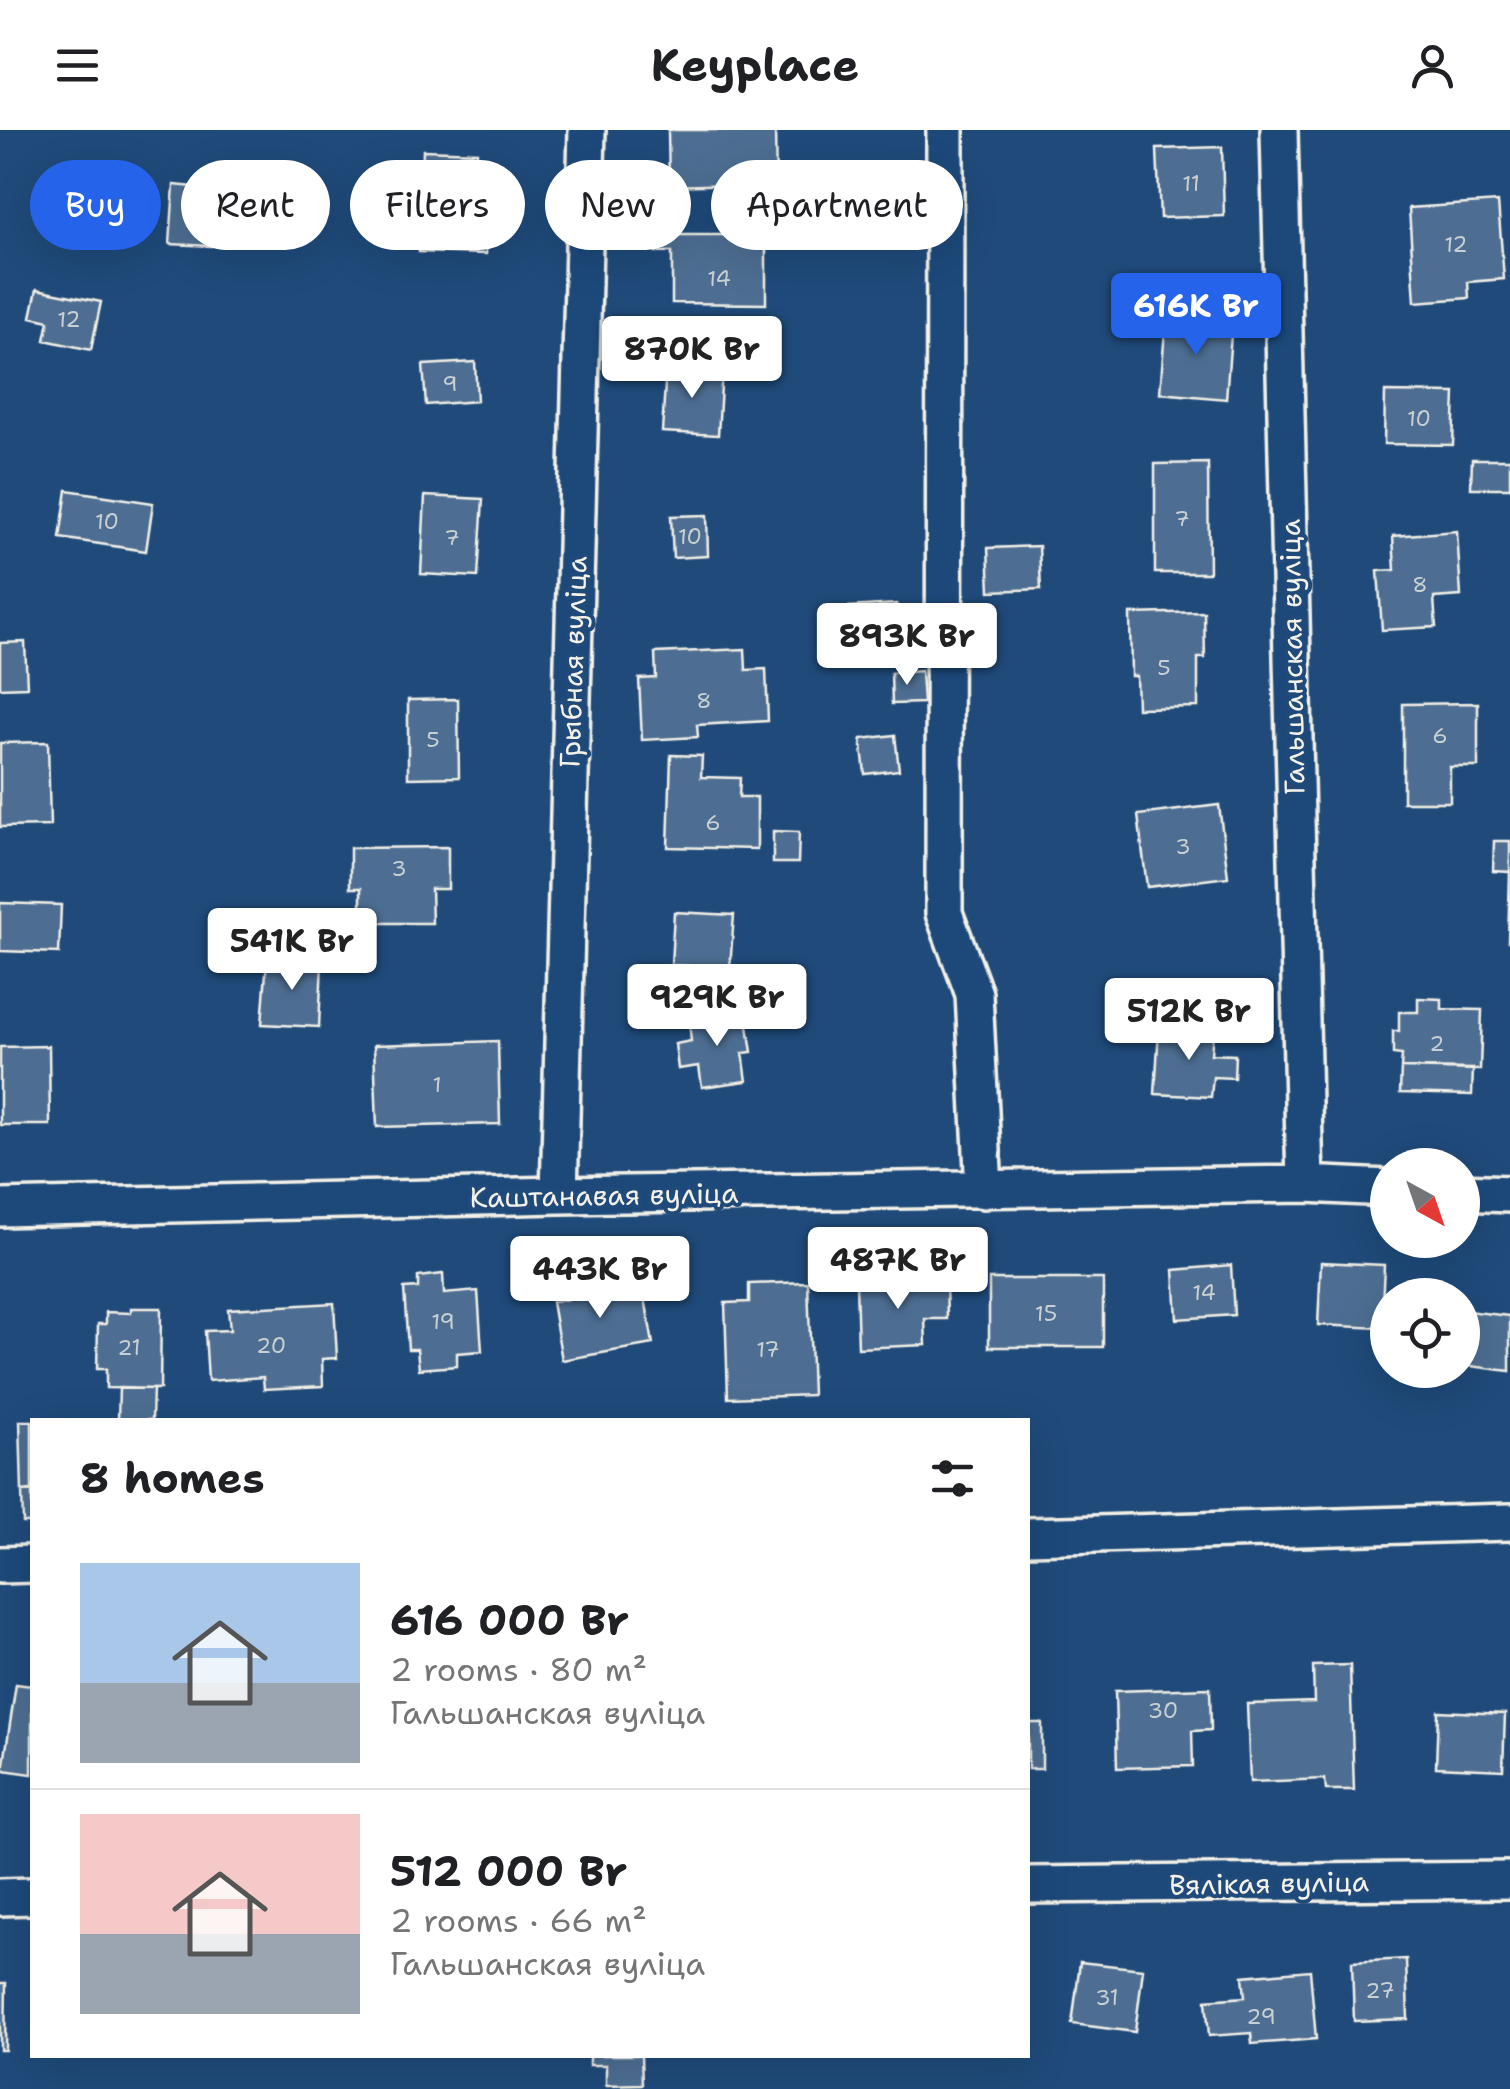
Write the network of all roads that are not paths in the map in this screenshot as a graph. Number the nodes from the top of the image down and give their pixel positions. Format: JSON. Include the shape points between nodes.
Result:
{"nodes":[{"id":1,"x":587,"y":130,"type":"edge"},
{"id":2,"x":945,"y":130,"type":"edge"},
{"id":3,"x":1279,"y":130,"type":"edge"},
{"id":4,"x":1305,"y":1184,"type":"junction"},
{"id":5,"x":1370,"y":1187,"type":"edge"},
{"id":6,"x":984,"y":1190,"type":"junction"},
{"id":7,"x":1480,"y":1193,"type":"edge"},
{"id":8,"x":1510,"y":1194,"type":"edge"},
{"id":9,"x":559,"y":1195,"type":"junction"},
{"id":10,"x":0,"y":1208,"type":"edge"},
{"id":11,"x":1510,"y":1522,"type":"edge"},
{"id":12,"x":1030,"y":1536,"type":"edge"},
{"id":13,"x":30,"y":1564,"type":"edge"},
{"id":14,"x":0,"y":1565,"type":"edge"},
{"id":15,"x":1510,"y":1880,"type":"edge"},
{"id":16,"x":1030,"y":1886,"type":"edge"},
{"id":17,"x":30,"y":1896,"type":"edge"},
{"id":18,"x":0,"y":1897,"type":"edge"}],
"edges":[{"from":1,"to":9,"type":"street","name":"Грыбная вуліца"},
{"from":2,"to":6,"type":"street","via":[[944,913],[974,994]]},
{"from":3,"to":4,"type":"street","name":"Гальшанская вуліца"},
{"from":4,"to":5,"type":"street","name":"Каштанавая вуліца"},
{"from":4,"to":6,"type":"street","name":"Каштанавая вуліца"},
{"from":6,"to":9,"type":"street","name":"Каштанавая вуліца"},
{"from":7,"to":8,"type":"street"},
{"from":9,"to":10,"type":"street","name":"Каштанавая вуліца"},
{"from":11,"to":12,"type":"street"},
{"from":13,"to":14,"type":"street"},
{"from":15,"to":16,"type":"street","name":"Вялікая вуліца"},
{"from":17,"to":18,"type":"street"}]}
